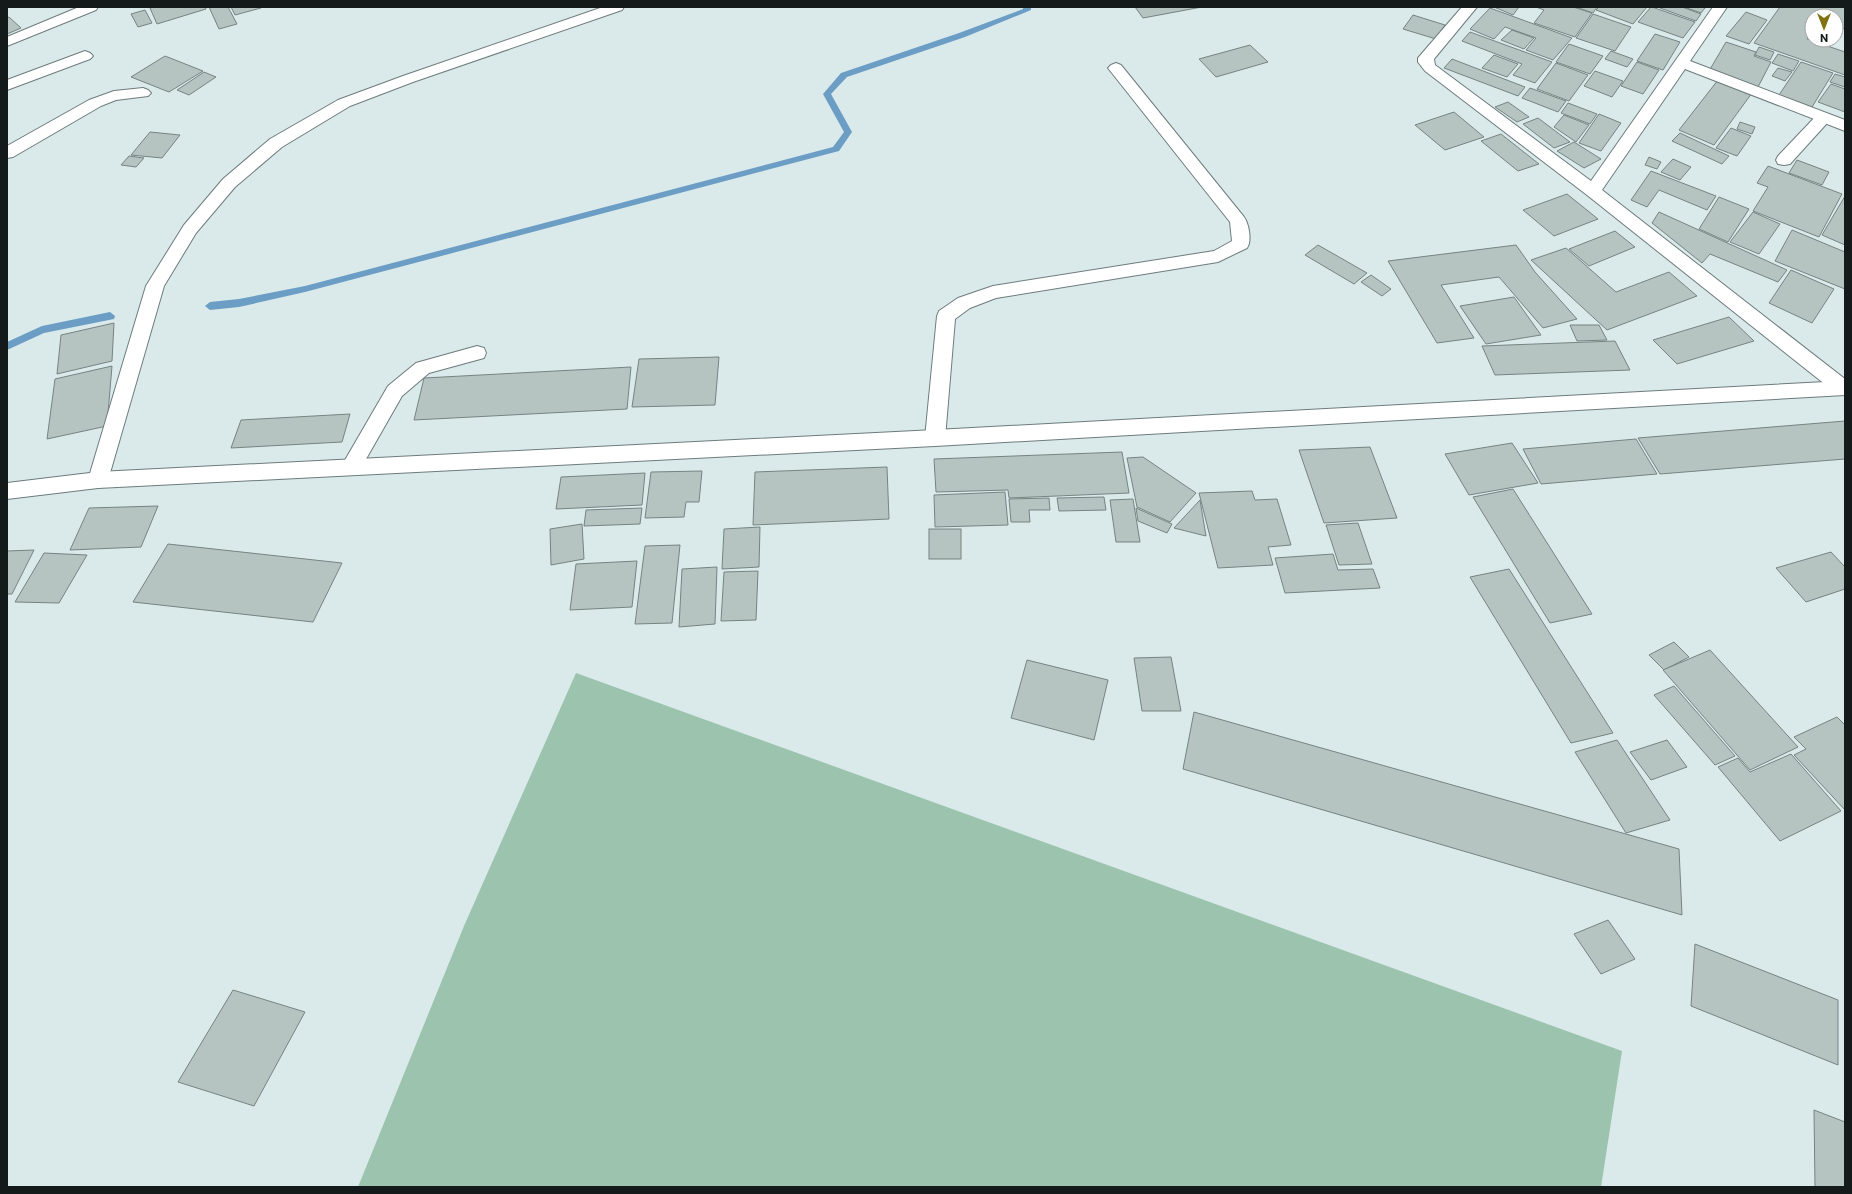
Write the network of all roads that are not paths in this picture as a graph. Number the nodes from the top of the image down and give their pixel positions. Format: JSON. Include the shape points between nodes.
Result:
{"nodes":[{"id":1,"x":91,"y":7,"type":"edge"},
{"id":2,"x":617,"y":7,"type":"edge"},
{"id":3,"x":1470,"y":7,"type":"edge"},
{"id":4,"x":1720,"y":7,"type":"edge"},
{"id":5,"x":7,"y":42,"type":"edge"},
{"id":6,"x":85,"y":56,"type":"dead end"},
{"id":7,"x":1682,"y":63,"type":"junction"},
{"id":8,"x":1116,"y":68,"type":"dead end"},
{"id":9,"x":7,"y":85,"type":"edge"},
{"id":10,"x":143,"y":93,"type":"dead end"},
{"id":11,"x":1823,"y":118,"type":"junction"},
{"id":12,"x":1845,"y":126,"type":"edge"},
{"id":13,"x":7,"y":153,"type":"edge"},
{"id":14,"x":1784,"y":160,"type":"dead end"},
{"id":15,"x":1593,"y":191,"type":"junction"},
{"id":16,"x":476,"y":353,"type":"dead end"},
{"id":17,"x":1844,"y":388,"type":"edge"},
{"id":18,"x":935,"y":438,"type":"junction"},
{"id":19,"x":351,"y":467,"type":"junction"},
{"id":20,"x":98,"y":480,"type":"junction"},
{"id":21,"x":7,"y":490,"type":"edge"}],
"edges":[{"from":1,"to":5,"type":"street"},
{"from":2,"to":20,"type":"street","via":[[344,103],[276,143],[229,183],[190,229],[155,286]]},
{"from":3,"to":15,"type":"street","via":[[1426,58],[1430,68]]},
{"from":4,"to":7,"type":"street"},
{"from":6,"to":9,"type":"street"},
{"from":7,"to":11,"type":"street"},
{"from":7,"to":15,"type":"street"},
{"from":8,"to":18,"type":"street","via":[[1238,221],[1241,244],[1218,256],[994,292],[964,303],[946,316]]},
{"from":10,"to":13,"type":"street","via":[[114,96],[95,103]]},
{"from":11,"to":12,"type":"street"},
{"from":11,"to":14,"type":"street"},
{"from":15,"to":17,"type":"street"},
{"from":16,"to":19,"type":"street","via":[[423,368],[395,391]]},
{"from":17,"to":18,"type":"street"},
{"from":18,"to":19,"type":"street"},
{"from":19,"to":20,"type":"street"},
{"from":20,"to":21,"type":"street"}]}
